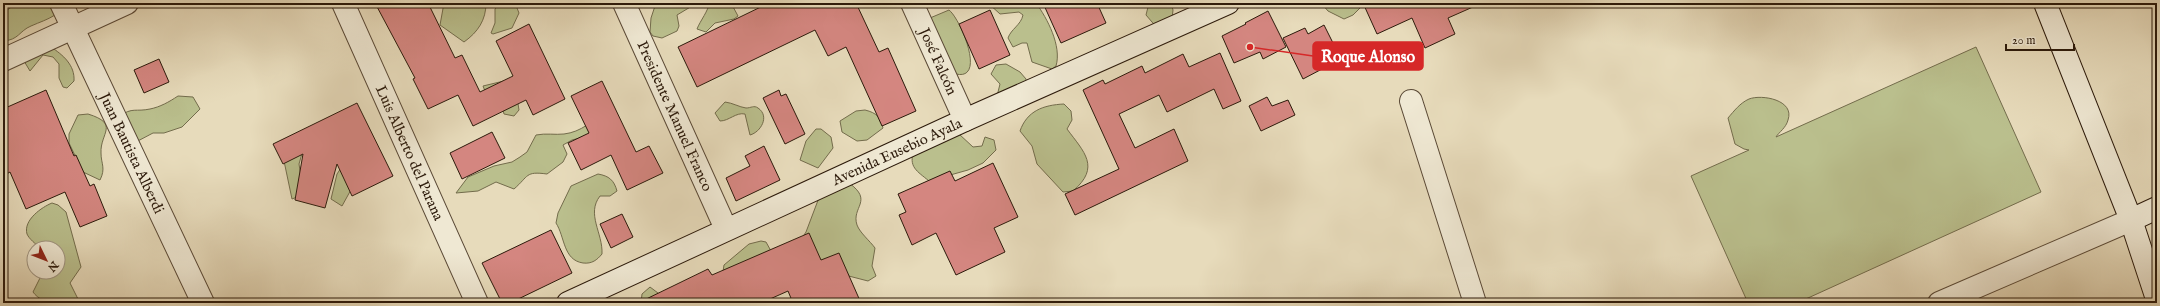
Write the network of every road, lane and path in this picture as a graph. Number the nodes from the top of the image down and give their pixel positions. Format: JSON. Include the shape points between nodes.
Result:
{"nodes":[{"id":1,"x":61,"y":3,"type":"edge"},
{"id":2,"x":127,"y":3,"type":"edge"},
{"id":3,"x":343,"y":3,"type":"edge"},
{"id":4,"x":624,"y":3,"type":"edge"},
{"id":5,"x":912,"y":3,"type":"edge"},
{"id":6,"x":1228,"y":3,"type":"edge"},
{"id":7,"x":2045,"y":3,"type":"edge"},
{"id":8,"x":1202,"y":8,"type":"edge"},
{"id":9,"x":73,"y":28,"type":"junction"},
{"id":10,"x":3,"y":60,"type":"edge"},
{"id":11,"x":1411,"y":102,"type":"dead end"},
{"id":12,"x":965,"y":120,"type":"junction"},
{"id":13,"x":2157,"y":208,"type":"edge"},
{"id":14,"x":2131,"y":220,"type":"junction"},
{"id":15,"x":726,"y":230,"type":"junction"},
{"id":16,"x":2157,"y":299,"type":"edge"},
{"id":17,"x":203,"y":303,"type":"edge"},
{"id":18,"x":477,"y":303,"type":"edge"},
{"id":19,"x":568,"y":303,"type":"edge"},
{"id":20,"x":1475,"y":303,"type":"edge"},
{"id":21,"x":1939,"y":303,"type":"edge"},
{"id":22,"x":1959,"y":303,"type":"edge"}],
"edges":[{"from":1,"to":9,"type":"street","name":"Juan Bautista Alberdi"},
{"from":2,"to":9,"type":"street"},
{"from":3,"to":18,"type":"street","name":"Luis Alberto del Parana"},
{"from":4,"to":15,"type":"street","name":"Presidente Manuel Franco"},
{"from":5,"to":12,"type":"street","name":"José Falcón"},
{"from":6,"to":8,"type":"street","name":"Avenida Eusebio Ayala"},
{"from":7,"to":14,"type":"street"},
{"from":8,"to":12,"type":"street","name":"Avenida Eusebio Ayala"},
{"from":9,"to":10,"type":"street"},
{"from":9,"to":17,"type":"street","name":"Juan Bautista Alberdi"},
{"from":11,"to":20,"type":"street"},
{"from":12,"to":15,"type":"street","name":"Avenida Eusebio Ayala"},
{"from":13,"to":14,"type":"street"},
{"from":14,"to":16,"type":"street"},
{"from":14,"to":21,"type":"street"},
{"from":14,"to":22,"type":"street"},
{"from":15,"to":19,"type":"street","name":"Avenida Eusebio Ayala"}]}
